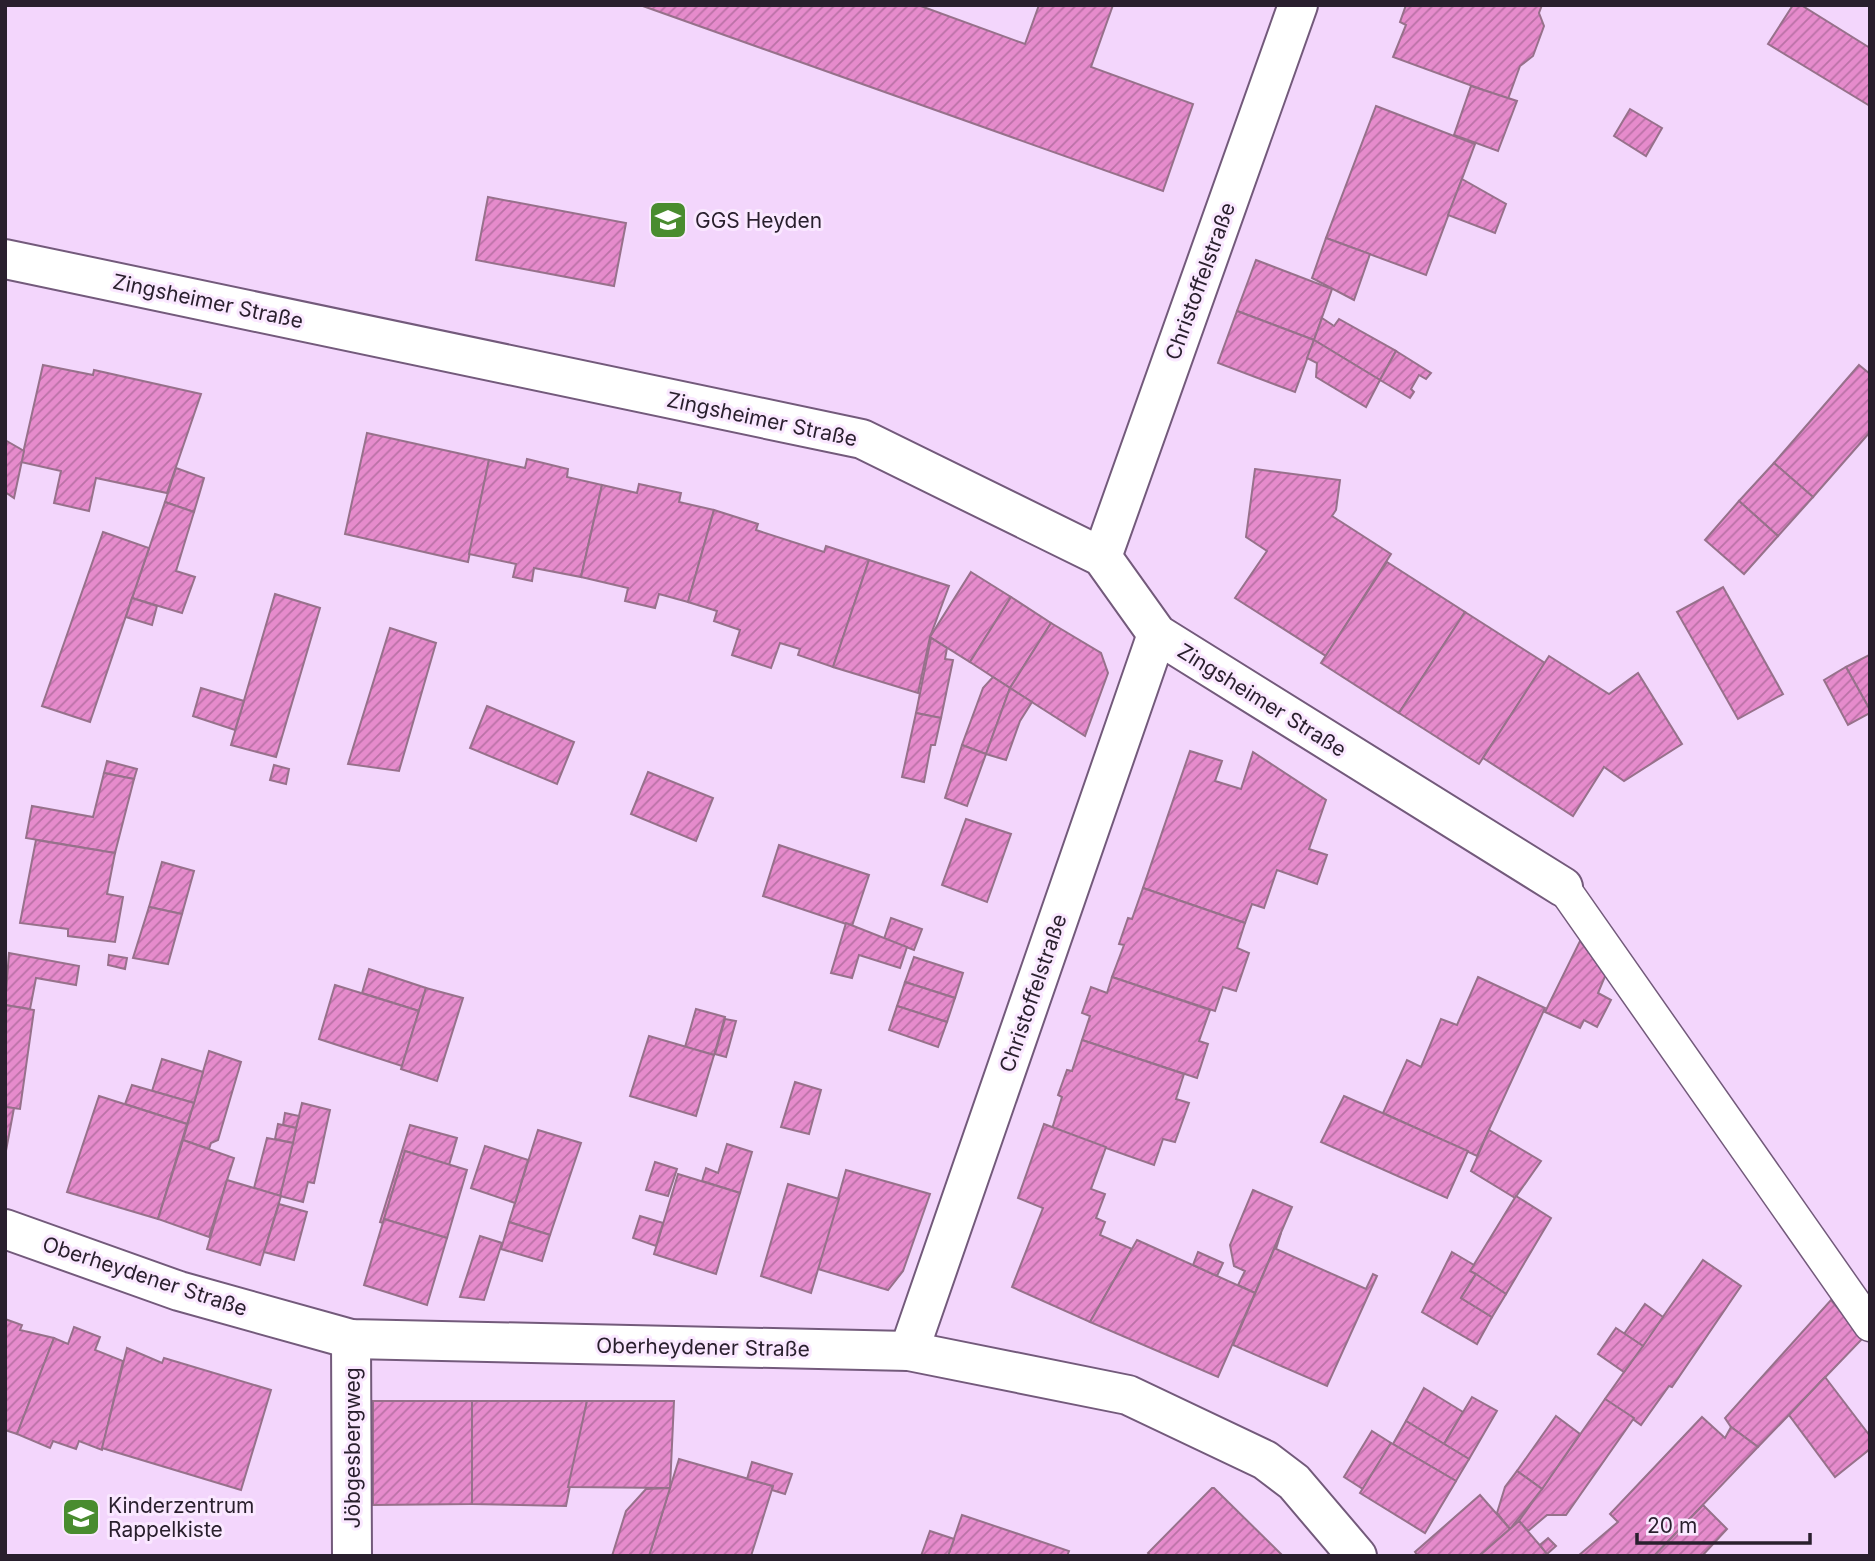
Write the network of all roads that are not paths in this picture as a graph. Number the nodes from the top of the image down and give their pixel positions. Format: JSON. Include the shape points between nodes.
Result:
{"nodes":[{"id":1,"x":1298,"y":5,"type":"edge"},
{"id":2,"x":5,"y":259,"type":"edge"},
{"id":3,"x":1102,"y":557,"type":"junction"},
{"id":4,"x":1157,"y":634,"type":"junction"},
{"id":5,"x":1563,"y":887,"type":"joint"},
{"id":6,"x":5,"y":1229,"type":"edge"},
{"id":7,"x":1870,"y":1325,"type":"edge"},
{"id":8,"x":351,"y":1339,"type":"junction"},
{"id":9,"x":909,"y":1351,"type":"junction"},
{"id":10,"x":352,"y":1556,"type":"edge"},
{"id":11,"x":1357,"y":1556,"type":"edge"}],
"edges":[{"from":1,"to":3,"type":"street","name":"Christoffelstraße"},
{"from":2,"to":3,"type":"street","name":"Zingsheimer Straße","via":[[862,439]]},
{"from":3,"to":4,"type":"street","name":"Zingsheimer Straße"},
{"from":4,"to":5,"type":"street","name":"Zingsheimer Straße"},
{"from":4,"to":9,"type":"street","name":"Christoffelstraße"},
{"from":5,"to":7,"type":"lane"},
{"from":6,"to":8,"type":"street","name":"Oberheydener Straße","via":[[179,1291]]},
{"from":8,"to":9,"type":"street","name":"Oberheydener Straße"},
{"from":8,"to":10,"type":"street","name":"Jöbgesbergweg"},
{"from":9,"to":11,"type":"street","name":"Oberheydener Straße","via":[[1128,1395],[1265,1460],[1294,1482]]}]}
